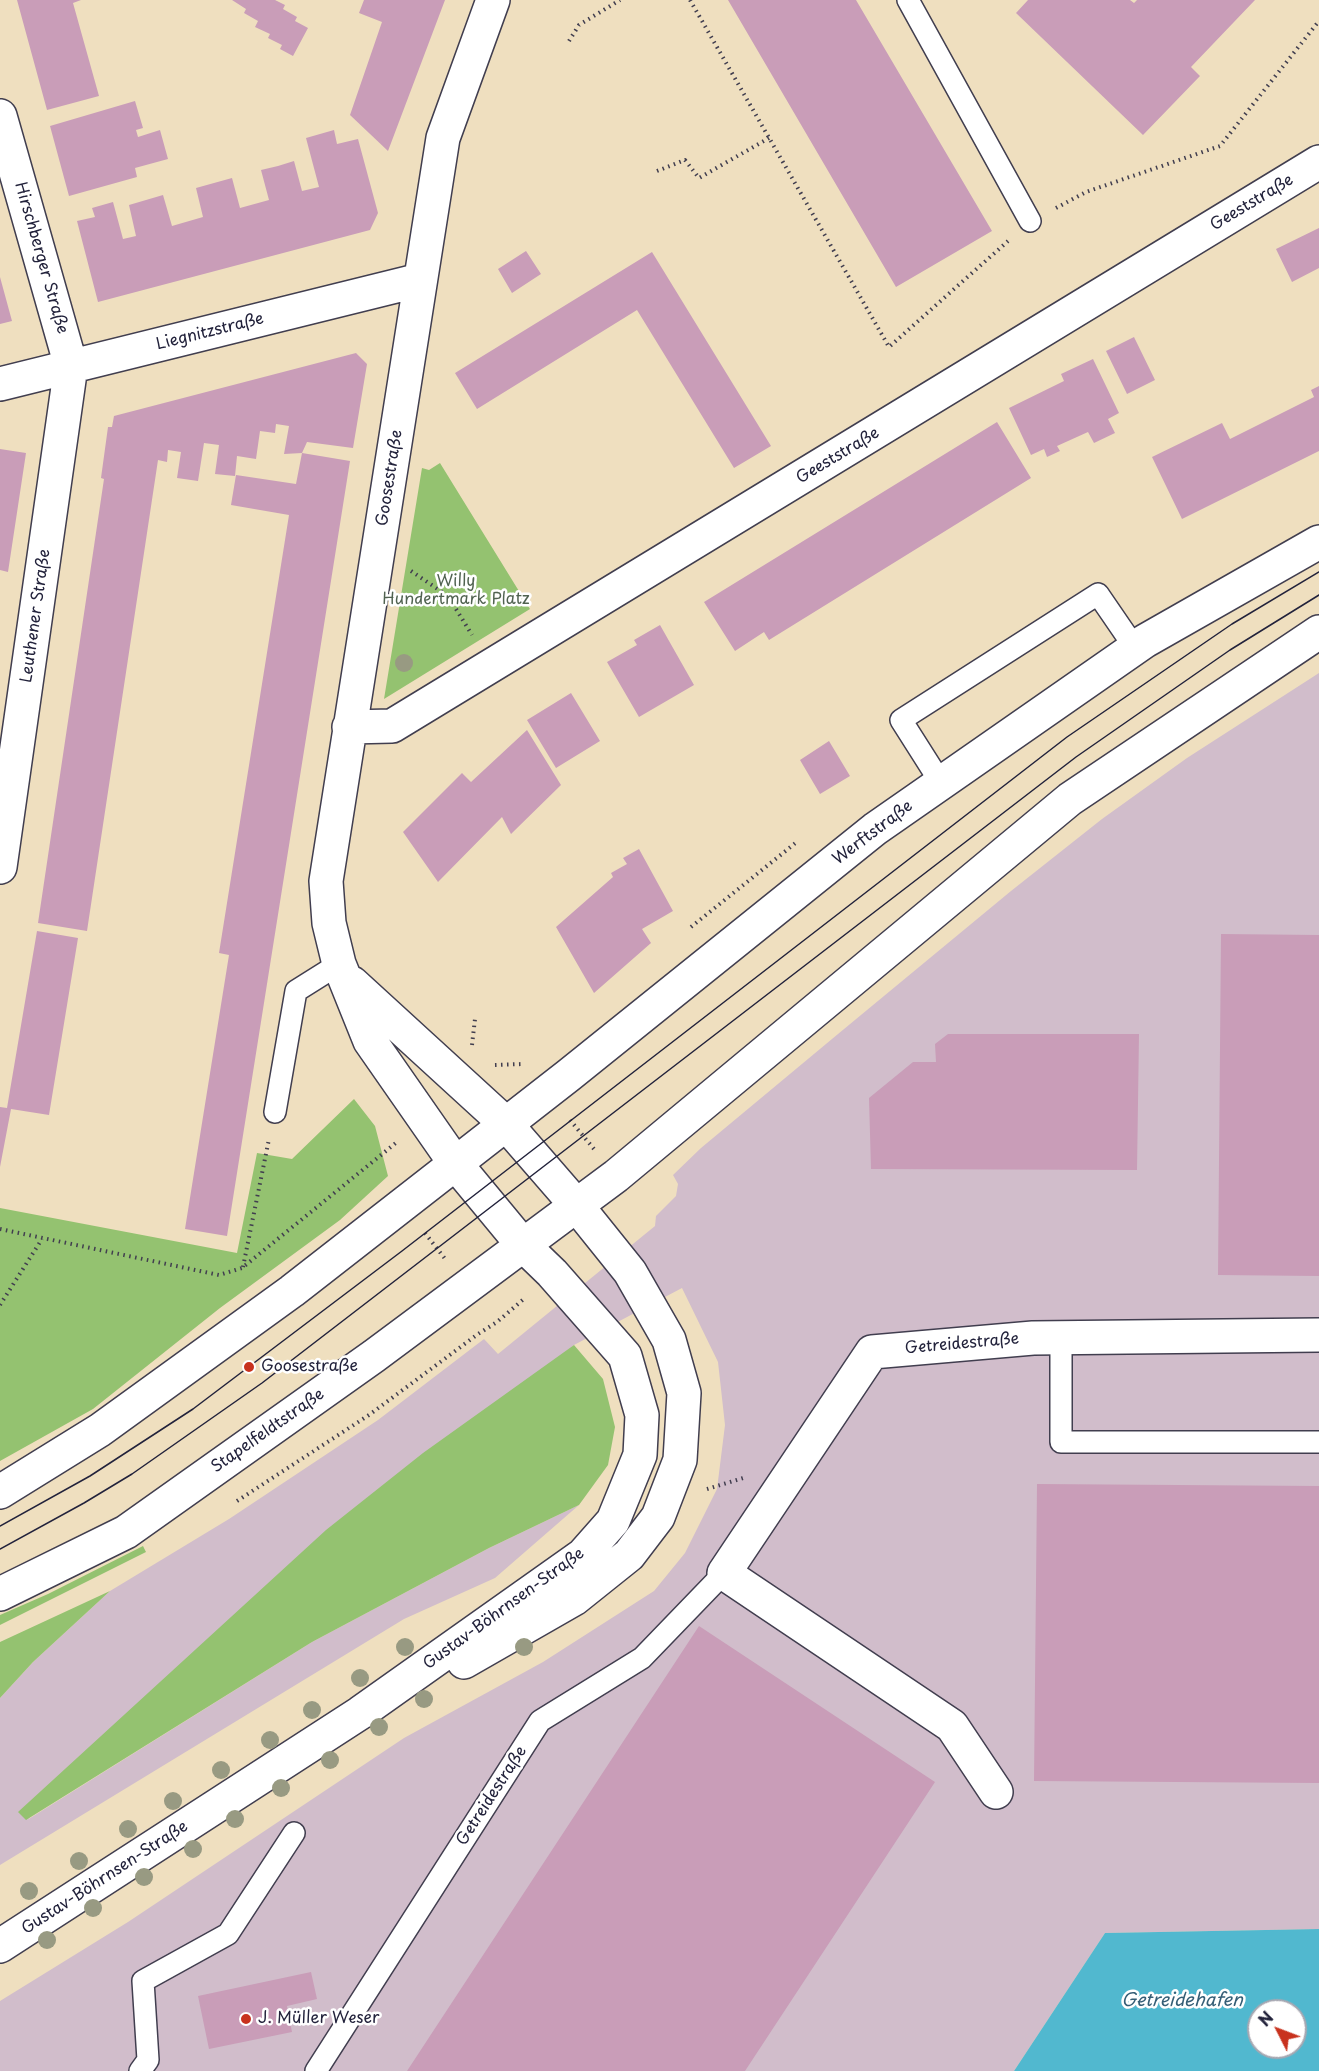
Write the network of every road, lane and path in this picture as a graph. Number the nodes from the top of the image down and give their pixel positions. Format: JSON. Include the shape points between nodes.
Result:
{"nodes":[{"id":1,"x":494,"y":0,"type":"edge"},
{"id":2,"x":620,"y":0,"type":"edge"},
{"id":3,"x":908,"y":0,"type":"edge"},
{"id":4,"x":569,"y":41,"type":"dead end"},
{"id":5,"x":0,"y":116,"type":"edge"},
{"id":6,"x":769,"y":138,"type":"dead end"},
{"id":7,"x":1319,"y":162,"type":"edge"},
{"id":8,"x":657,"y":171,"type":"dead end"},
{"id":9,"x":1030,"y":221,"type":"dead end"},
{"id":10,"x":420,"y":280,"type":"junction"},
{"id":11,"x":71,"y":366,"type":"junction"},
{"id":12,"x":0,"y":384,"type":"edge"},
{"id":13,"x":1319,"y":542,"type":"edge"},
{"id":14,"x":379,"y":549,"type":"junction"},
{"id":15,"x":1319,"y":632,"type":"edge"},
{"id":16,"x":1135,"y":648,"type":"junction"},
{"id":17,"x":492,"y":667,"type":"junction"},
{"id":18,"x":349,"y":727,"type":"junction"},
{"id":19,"x":941,"y":783,"type":"junction"},
{"id":20,"x":0,"y":867,"type":"edge"},
{"id":21,"x":342,"y":969,"type":"junction"},
{"id":22,"x":547,"y":1092,"type":"junction"},
{"id":23,"x":275,"y":1112,"type":"joint"},
{"id":24,"x":505,"y":1123,"type":"junction"},
{"id":25,"x":455,"y":1163,"type":"junction"},
{"id":26,"x":616,"y":1176,"type":"junction"},
{"id":27,"x":410,"y":1198,"type":"junction"},
{"id":28,"x":577,"y":1206,"type":"junction"},
{"id":29,"x":0,"y":1229,"type":"edge"},
{"id":30,"x":42,"y":1239,"type":"junction"},
{"id":31,"x":522,"y":1244,"type":"junction"},
{"id":32,"x":242,"y":1268,"type":"junction"},
{"id":33,"x":466,"y":1286,"type":"junction"},
{"id":34,"x":0,"y":1305,"type":"edge"},
{"id":35,"x":497,"y":1322,"type":"dead end"},
{"id":36,"x":1319,"y":1335,"type":"edge"},
{"id":37,"x":1060,"y":1338,"type":"junction"},
{"id":38,"x":1319,"y":1442,"type":"edge"},
{"id":39,"x":0,"y":1492,"type":"edge"},
{"id":40,"x":724,"y":1574,"type":"junction"},
{"id":41,"x":0,"y":1594,"type":"edge"},
{"id":42,"x":360,"y":1713,"type":"junction"},
{"id":43,"x":996,"y":1792,"type":"dead end"},
{"id":44,"x":294,"y":1833,"type":"dead end"},
{"id":45,"x":0,"y":1946,"type":"edge"},
{"id":46,"x":140,"y":2071,"type":"edge"},
{"id":47,"x":315,"y":2071,"type":"edge"}],
"edges":[{"from":1,"to":10,"type":"street","name":"Goosestraße","via":[[443,138]]},
{"from":2,"to":4,"type":"path","via":[[579,25]]},
{"from":3,"to":9,"type":"lane"},
{"from":5,"to":11,"type":"street","name":"Hirschberger Straße"},
{"from":6,"to":8,"type":"path","via":[[699,178],[685,160]]},
{"from":7,"to":17,"type":"street","name":"Geeststraße"},
{"from":10,"to":11,"type":"street","name":"Liegnitzstraße"},
{"from":10,"to":14,"type":"street","name":"Goosestraße"},
{"from":11,"to":12,"type":"street","name":"Liegnitzstraße"},
{"from":11,"to":20,"type":"street","name":"Leuthener Straße"},
{"from":13,"to":16,"type":"street","name":"Werftstraße"},
{"from":14,"to":17,"type":"path","via":[[448,596]]},
{"from":14,"to":18,"type":"street","name":"Goosestraße"},
{"from":15,"to":26,"type":"street","via":[[1070,799]]},
{"from":16,"to":19,"type":"street","name":"Werftstraße"},
{"from":16,"to":19,"type":"lane","via":[[1098,594],[901,720]]},
{"from":17,"to":18,"type":"street","name":"Geeststraße","via":[[392,726]]},
{"from":18,"to":21,"type":"street","name":"Goosestraße","via":[[326,880],[329,923]]},
{"from":19,"to":22,"type":"street","name":"Werftstraße","via":[[866,837]]},
{"from":21,"to":23,"type":"lane","via":[[296,991]]},
{"from":21,"to":24,"type":"street"},
{"from":21,"to":25,"type":"street","name":"Goosestraße","via":[[370,1041]]},
{"from":22,"to":24,"type":"street","name":"Werftstraße"},
{"from":22,"to":26,"type":"path"},
{"from":23,"to":32,"type":"path"},
{"from":24,"to":25,"type":"street","name":"Werftstraße"},
{"from":24,"to":28,"type":"street","name":"Gustav-Böhrnsen-Straße"},
{"from":25,"to":27,"type":"street"},
{"from":25,"to":31,"type":"street","name":"Gustav-Böhrnsen-Straße"},
{"from":26,"to":28,"type":"street"},
{"from":27,"to":32,"type":"path","via":[[403,1138]]},
{"from":27,"to":33,"type":"path","via":[[412,1216]]},
{"from":27,"to":39,"type":"street","via":[[292,1291],[100,1430]]},
{"from":28,"to":31,"type":"street"},
{"from":28,"to":42,"type":"street","name":"Gustav-Böhrnsen-Straße","via":[[630,1272],[669,1340],[684,1393],[680,1460],[669,1493],[658,1517],[629,1555],[574,1599],[455,1668]]},
{"from":29,"to":30,"type":"path"},
{"from":30,"to":32,"type":"path","via":[[219,1275]]},
{"from":30,"to":34,"type":"path"},
{"from":31,"to":33,"type":"street","name":"Stapelfeldtstraße"},
{"from":31,"to":42,"type":"street","name":"Gustav-Böhrnsen-Straße","via":[[625,1356],[642,1415],[640,1455],[613,1521],[582,1555]]},
{"from":33,"to":35,"type":"path"},
{"from":33,"to":41,"type":"street","name":"Stapelfeldtstraße","via":[[126,1532]]},
{"from":36,"to":37,"type":"street","name":"Getreidestraße"},
{"from":37,"to":38,"type":"lane","via":[[1061,1442]]},
{"from":37,"to":40,"type":"street","name":"Getreidestraße","via":[[872,1352]]},
{"from":40,"to":43,"type":"street","via":[[952,1726]]},
{"from":40,"to":47,"type":"lane","name":"Getreidestraße","via":[[642,1658],[540,1721]]},
{"from":42,"to":45,"type":"street","name":"Gustav-Böhrnsen-Straße"},
{"from":44,"to":46,"type":"lane","via":[[228,1934],[143,1981],[148,2060]]}]}
